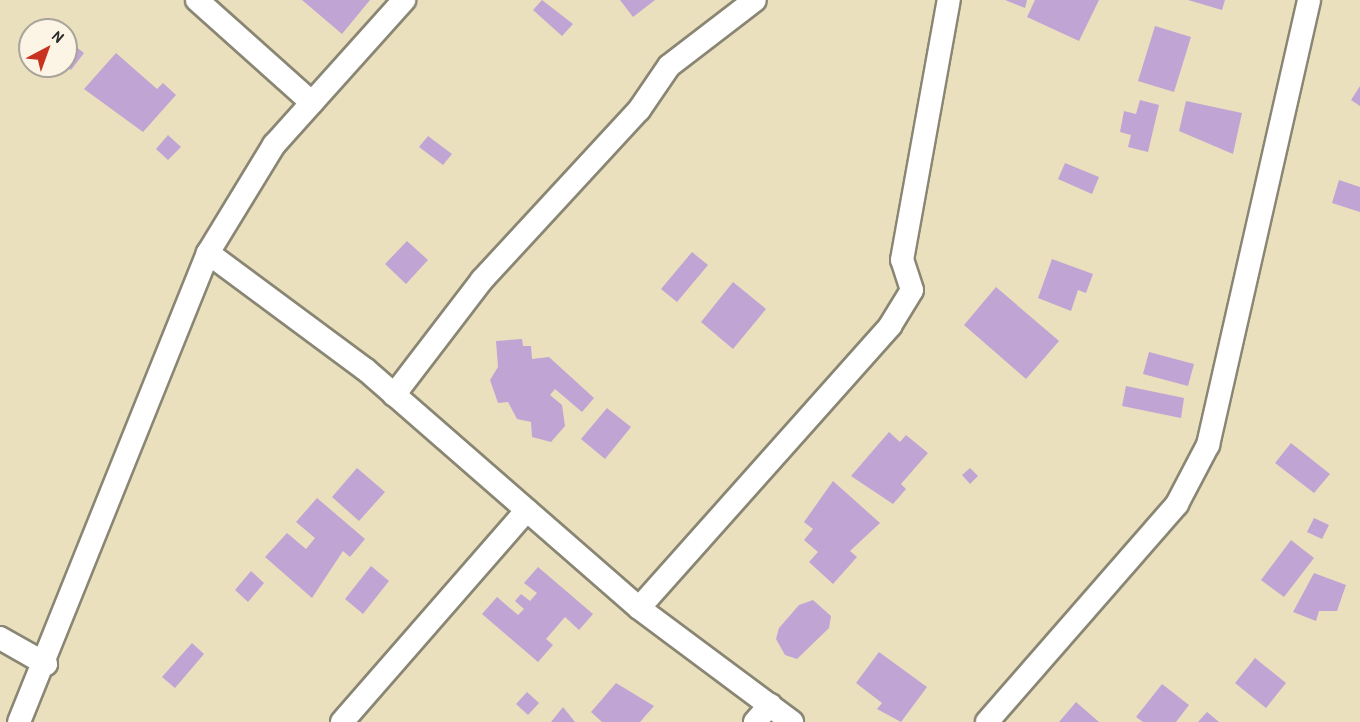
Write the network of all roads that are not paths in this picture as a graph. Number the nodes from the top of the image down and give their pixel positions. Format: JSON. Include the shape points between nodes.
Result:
{"nodes":[{"id":1,"x":196,"y":0,"type":"edge"},
{"id":2,"x":404,"y":0,"type":"edge"},
{"id":3,"x":755,"y":0,"type":"edge"},
{"id":4,"x":949,"y":0,"type":"edge"},
{"id":5,"x":1309,"y":0,"type":"edge"},
{"id":6,"x":312,"y":103,"type":"junction"},
{"id":7,"x":208,"y":253,"type":"junction"},
{"id":8,"x":394,"y":395,"type":"junction"},
{"id":9,"x":527,"y":510,"type":"junction"},
{"id":10,"x":639,"y":608,"type":"junction"},
{"id":11,"x":0,"y":638,"type":"edge"},
{"id":12,"x":45,"y":664,"type":"junction"},
{"id":13,"x":770,"y":705,"type":"junction"},
{"id":14,"x":19,"y":722,"type":"edge"},
{"id":15,"x":342,"y":722,"type":"edge"},
{"id":16,"x":755,"y":722,"type":"edge"},
{"id":17,"x":792,"y":722,"type":"edge"},
{"id":18,"x":987,"y":722,"type":"edge"}],
"edges":[{"from":1,"to":6,"type":"street"},
{"from":2,"to":6,"type":"street"},
{"from":3,"to":8,"type":"street","via":[[669,66],[639,110],[482,280]]},
{"from":4,"to":10,"type":"street","via":[[902,260],[912,290],[890,326]]},
{"from":5,"to":18,"type":"street","via":[[1217,424],[1204,454],[1177,504]]},
{"from":6,"to":7,"type":"street","via":[[274,145]]},
{"from":7,"to":8,"type":"street"},
{"from":7,"to":12,"type":"street"},
{"from":8,"to":9,"type":"street"},
{"from":9,"to":10,"type":"street"},
{"from":9,"to":15,"type":"street"},
{"from":10,"to":13,"type":"street"},
{"from":11,"to":12,"type":"street"},
{"from":12,"to":14,"type":"street"},
{"from":13,"to":16,"type":"street"},
{"from":13,"to":17,"type":"street"}]}
